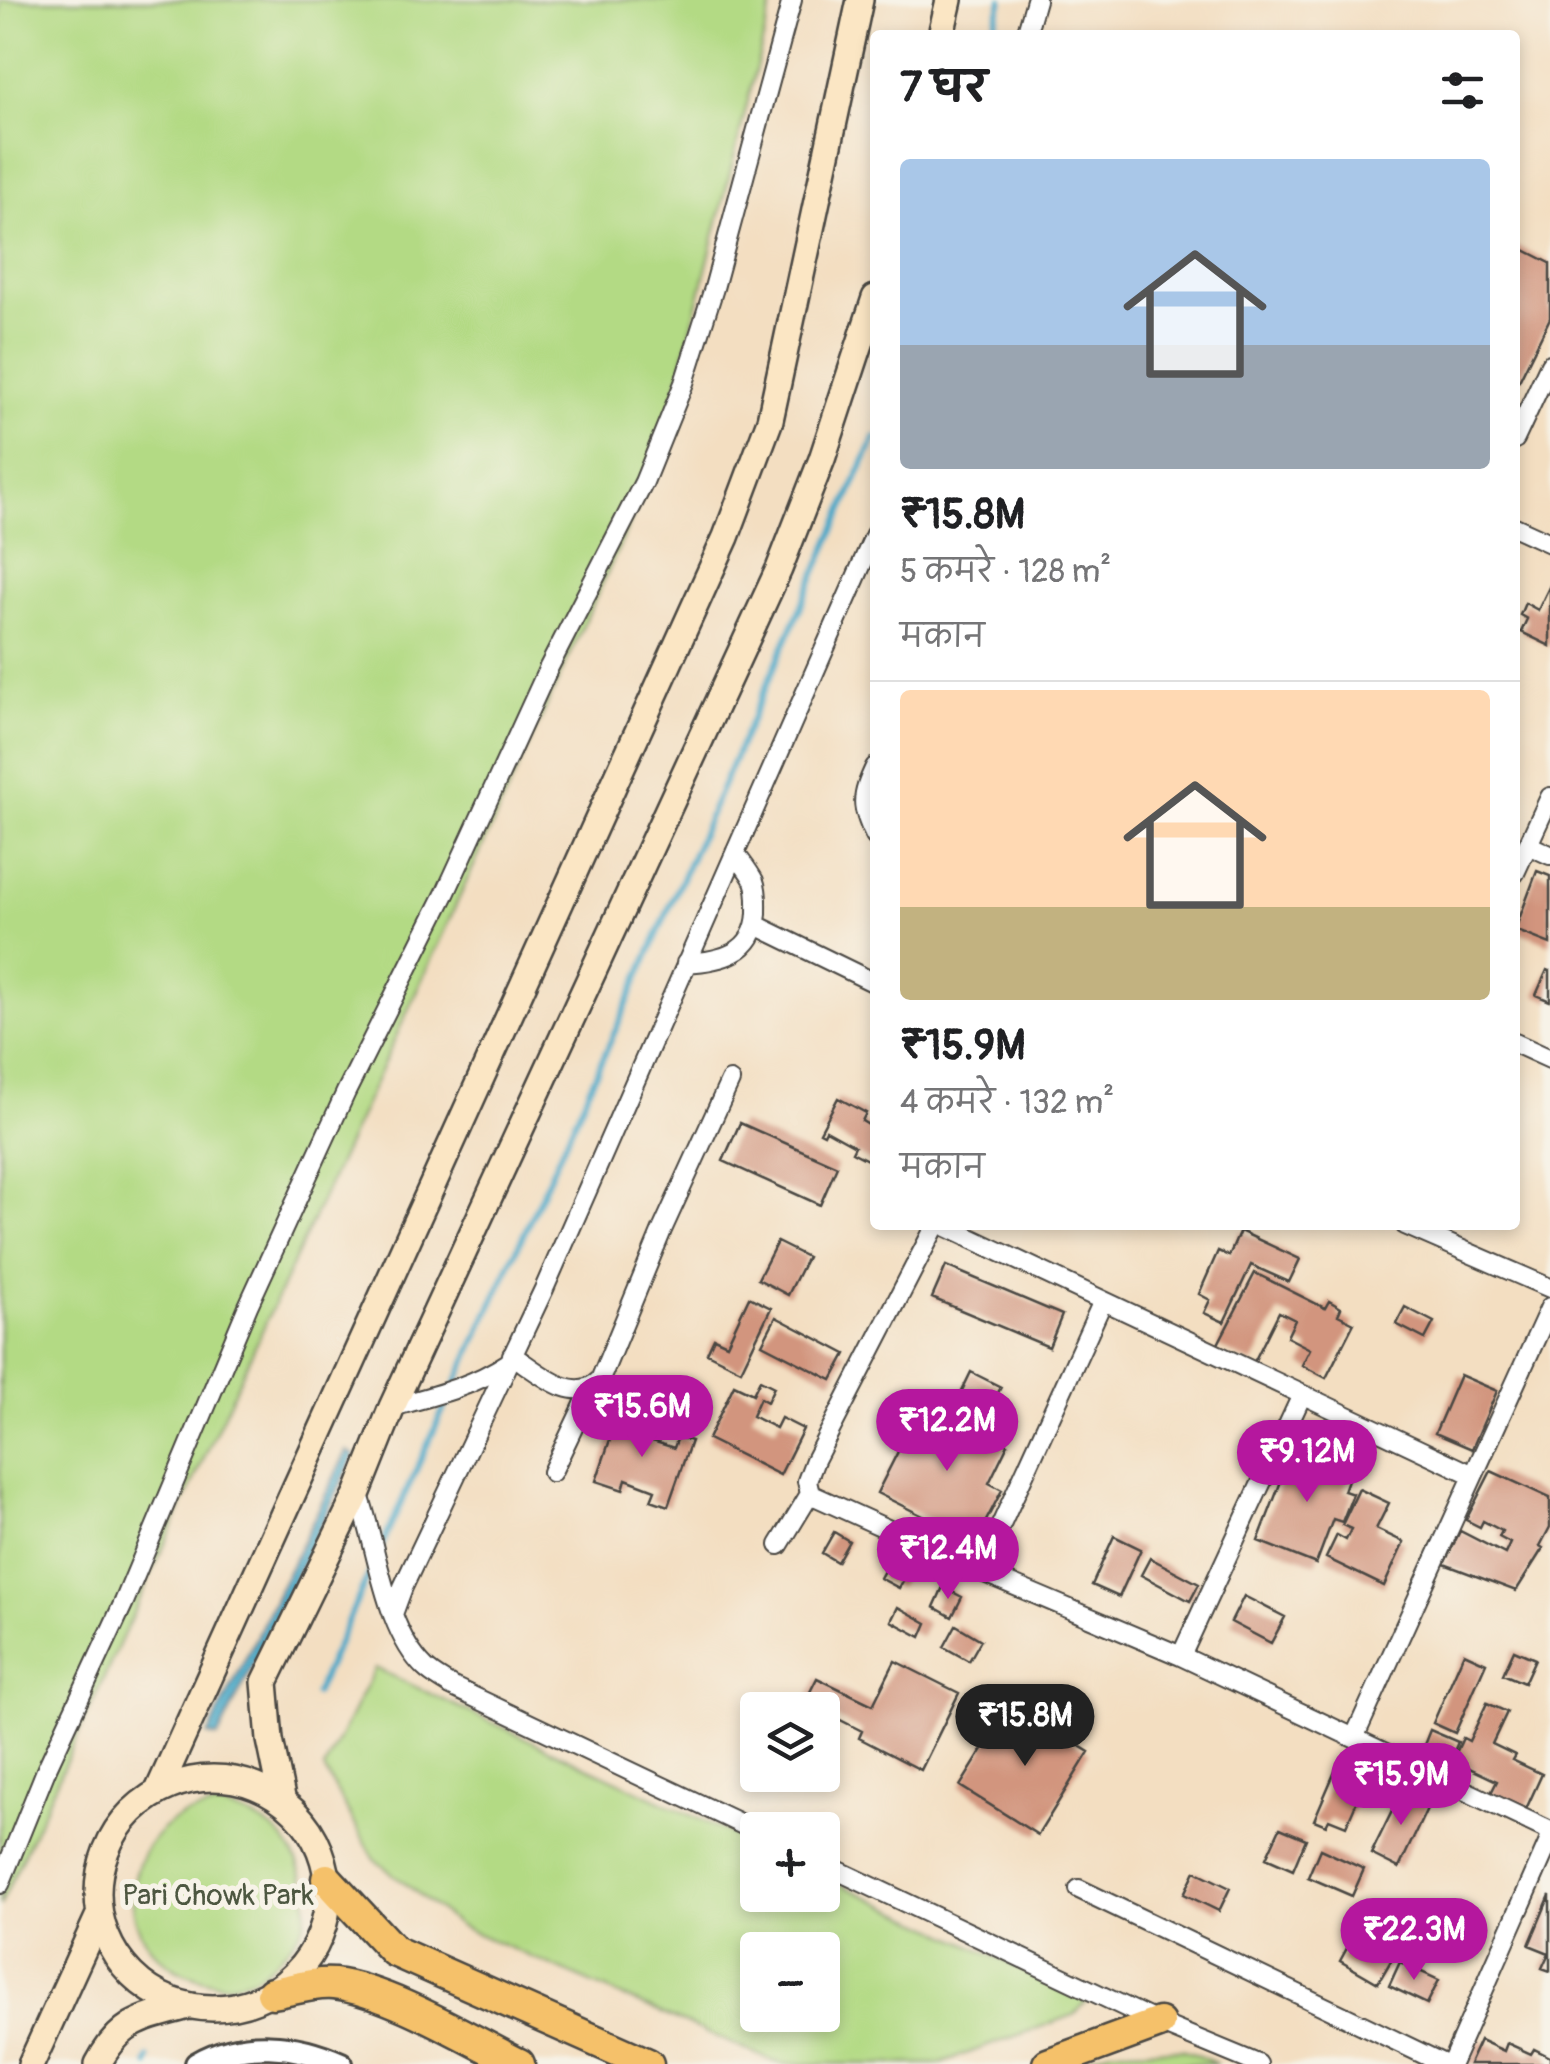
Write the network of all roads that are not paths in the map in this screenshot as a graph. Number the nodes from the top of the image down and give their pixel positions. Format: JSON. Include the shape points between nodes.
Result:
{"nodes":[{"id":1,"x":792,"y":0,"type":"edge"},
{"id":2,"x":860,"y":0,"type":"edge"},
{"id":3,"x":950,"y":0,"type":"edge"},
{"id":4,"x":1036,"y":0,"type":"edge"},
{"id":5,"x":942,"y":30,"type":"edge"},
{"id":6,"x":1027,"y":30,"type":"edge"},
{"id":7,"x":870,"y":313,"type":"edge"},
{"id":8,"x":1550,"y":364,"type":"edge"},
{"id":9,"x":1520,"y":428,"type":"edge"},
{"id":10,"x":1520,"y":529,"type":"edge"},
{"id":11,"x":1550,"y":543,"type":"edge"},
{"id":12,"x":870,"y":545,"type":"edge"},
{"id":13,"x":870,"y":778,"type":"edge"},
{"id":14,"x":1550,"y":797,"type":"edge"},
{"id":15,"x":870,"y":826,"type":"edge"},
{"id":16,"x":1528,"y":845,"type":"junction"},
{"id":17,"x":735,"y":854,"type":"junction"},
{"id":18,"x":1550,"y":856,"type":"edge"},
{"id":19,"x":1520,"y":862,"type":"edge"},
{"id":20,"x":756,"y":925,"type":"junction"},
{"id":21,"x":686,"y":962,"type":"junction"},
{"id":22,"x":870,"y":981,"type":"edge"},
{"id":23,"x":1520,"y":1045,"type":"edge"},
{"id":24,"x":1550,"y":1059,"type":"edge"},
{"id":25,"x":730,"y":1081,"type":"dead end"},
{"id":26,"x":936,"y":1230,"type":"edge"},
{"id":27,"x":950,"y":1230,"type":"edge"},
{"id":28,"x":1417,"y":1230,"type":"edge"},
{"id":29,"x":1550,"y":1288,"type":"edge"},
{"id":30,"x":1102,"y":1300,"type":"junction"},
{"id":31,"x":1550,"y":1307,"type":"edge"},
{"id":32,"x":510,"y":1359,"type":"junction"},
{"id":33,"x":592,"y":1388,"type":"junction"},
{"id":34,"x":1302,"y":1394,"type":"junction"},
{"id":35,"x":392,"y":1407,"type":"junction"},
{"id":36,"x":552,"y":1472,"type":"dead end"},
{"id":37,"x":1474,"y":1475,"type":"junction"},
{"id":38,"x":358,"y":1492,"type":"junction"},
{"id":39,"x":810,"y":1494,"type":"junction"},
{"id":40,"x":779,"y":1546,"type":"dead end"},
{"id":41,"x":980,"y":1571,"type":"junction"},
{"id":42,"x":393,"y":1614,"type":"junction"},
{"id":43,"x":1181,"y":1656,"type":"junction"},
{"id":44,"x":1354,"y":1738,"type":"junction"},
{"id":45,"x":158,"y":1791,"type":"junction"},
{"id":46,"x":284,"y":1802,"type":"junction"},
{"id":47,"x":740,"y":1823,"type":"edge"},
{"id":48,"x":1550,"y":1831,"type":"edge"},
{"id":49,"x":1550,"y":1839,"type":"edge"},
{"id":50,"x":840,"y":1872,"type":"edge"},
{"id":51,"x":327,"y":1879,"type":"junction"},
{"id":52,"x":0,"y":1884,"type":"edge"},
{"id":53,"x":1079,"y":1889,"type":"dead end"},
{"id":54,"x":99,"y":1914,"type":"junction"},
{"id":55,"x":272,"y":1992,"type":"junction"},
{"id":56,"x":189,"y":2006,"type":"junction"},
{"id":57,"x":1159,"y":2023,"type":"junction"},
{"id":58,"x":31,"y":2064,"type":"edge"},
{"id":59,"x":98,"y":2064,"type":"edge"},
{"id":60,"x":197,"y":2064,"type":"edge"},
{"id":61,"x":341,"y":2064,"type":"edge"},
{"id":62,"x":519,"y":2064,"type":"edge"},
{"id":63,"x":648,"y":2064,"type":"edge"},
{"id":64,"x":1048,"y":2064,"type":"edge"},
{"id":65,"x":1258,"y":2064,"type":"edge"},
{"id":66,"x":1447,"y":2064,"type":"edge"}],
"edges":[{"from":1,"to":52,"type":"street","via":[[714,288],[644,482],[346,1092]]},
{"from":2,"to":45,"type":"main road","via":[[770,420],[726,537]]},
{"from":3,"to":5,"type":"main road"},
{"from":4,"to":6,"type":"street"},
{"from":7,"to":35,"type":"main road","via":[[780,569]]},
{"from":8,"to":9,"type":"street"},
{"from":10,"to":11,"type":"street"},
{"from":12,"to":17,"type":"street"},
{"from":13,"to":15,"type":"street","via":[[863,813]]},
{"from":14,"to":16,"type":"street"},
{"from":16,"to":18,"type":"street"},
{"from":16,"to":19,"type":"street"},
{"from":17,"to":20,"type":"street","via":[[754,880]]},
{"from":17,"to":21,"type":"street"},
{"from":20,"to":21,"type":"street","via":[[730,956]]},
{"from":20,"to":22,"type":"street"},
{"from":21,"to":32,"type":"street"},
{"from":23,"to":24,"type":"street"},
{"from":25,"to":33,"type":"street"},
{"from":26,"to":39,"type":"street","via":[[815,1460]]},
{"from":27,"to":30,"type":"street"},
{"from":28,"to":29,"type":"street"},
{"from":30,"to":34,"type":"street"},
{"from":30,"to":41,"type":"street"},
{"from":31,"to":37,"type":"street"},
{"from":32,"to":33,"type":"street","via":[[572,1391]]},
{"from":32,"to":35,"type":"street","via":[[483,1380]]},
{"from":32,"to":42,"type":"street"},
{"from":33,"to":36,"type":"street"},
{"from":34,"to":37,"type":"street"},
{"from":34,"to":43,"type":"street"},
{"from":35,"to":38,"type":"main road"},
{"from":37,"to":44,"type":"street"},
{"from":38,"to":42,"type":"street"},
{"from":38,"to":46,"type":"main road","via":[[265,1682]]},
{"from":39,"to":40,"type":"street"},
{"from":39,"to":41,"type":"street"},
{"from":41,"to":43,"type":"street"},
{"from":42,"to":47,"type":"street","via":[[408,1647],[450,1686]]},
{"from":43,"to":44,"type":"street"},
{"from":44,"to":48,"type":"street"},
{"from":45,"to":46,"type":"main road","via":[[222,1778]]},
{"from":45,"to":54,"type":"main road","via":[[108,1843],[98,1878]]},
{"from":46,"to":51,"type":"main road","via":[[320,1850]]},
{"from":49,"to":66,"type":"street"},
{"from":50,"to":57,"type":"street"},
{"from":51,"to":55,"type":"main road","via":[[316,1944],[298,1972]]},
{"from":51,"to":63,"type":"highway","via":[[394,1951]]},
{"from":53,"to":66,"type":"street"},
{"from":54,"to":56,"type":"main road","via":[[109,1947],[130,1974]]},
{"from":54,"to":58,"type":"main road"},
{"from":55,"to":56,"type":"main road","via":[[218,2009]]},
{"from":55,"to":62,"type":"highway","via":[[329,1984],[356,1989]]},
{"from":56,"to":59,"type":"main road","via":[[124,2028]]},
{"from":57,"to":64,"type":"highway"},
{"from":57,"to":65,"type":"street"},
{"from":60,"to":61,"type":"street","via":[[239,2048],[280,2045]]}]}
